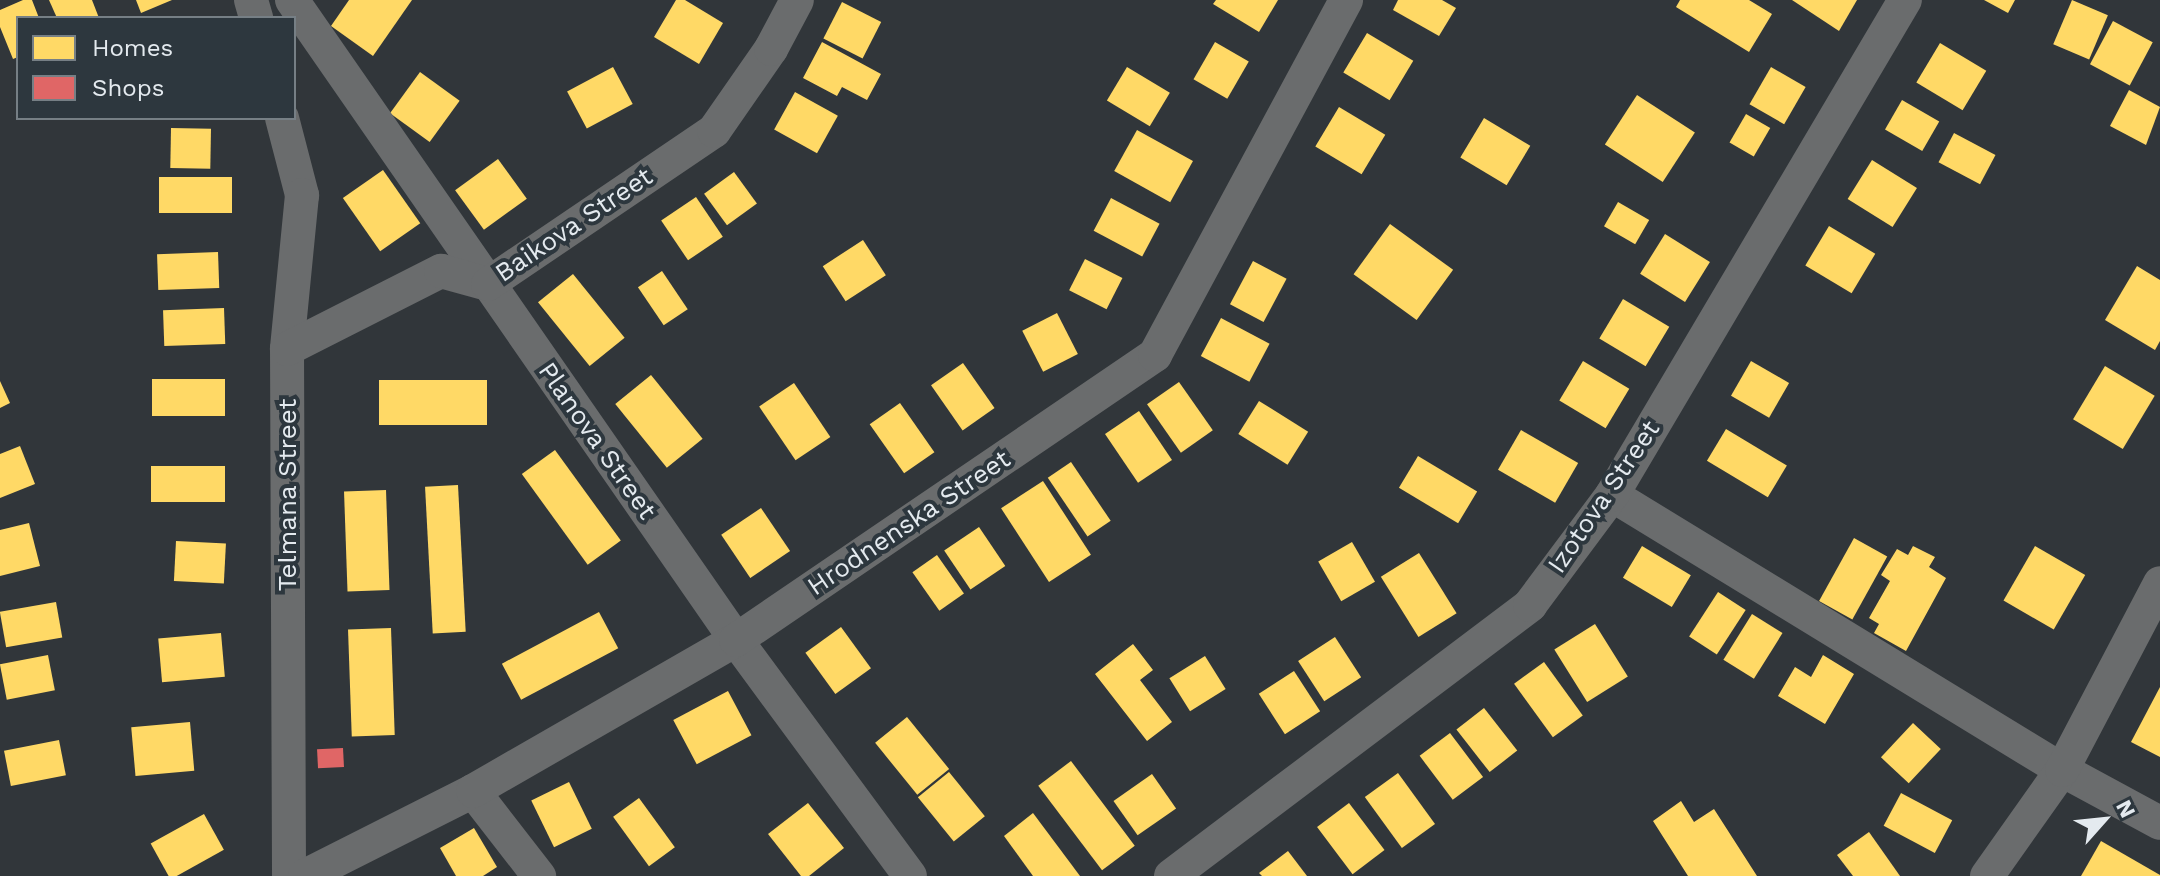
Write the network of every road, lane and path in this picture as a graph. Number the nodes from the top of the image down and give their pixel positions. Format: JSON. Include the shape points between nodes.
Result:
{"nodes":[{"id":1,"x":292,"y":0,"type":"edge"},
{"id":2,"x":797,"y":0,"type":"edge"},
{"id":3,"x":1346,"y":0,"type":"edge"},
{"id":4,"x":1905,"y":0,"type":"edge"},
{"id":5,"x":283,"y":120,"type":"edge"},
{"id":6,"x":488,"y":284,"type":"junction"},
{"id":7,"x":287,"y":349,"type":"junction"},
{"id":8,"x":1612,"y":495,"type":"junction"},
{"id":9,"x":2160,"y":583,"type":"edge"},
{"id":10,"x":736,"y":640,"type":"junction"},
{"id":11,"x":2062,"y":770,"type":"junction"},
{"id":12,"x":473,"y":791,"type":"junction"},
{"id":13,"x":2160,"y":823,"type":"edge"},
{"id":14,"x":289,"y":876,"type":"edge"},
{"id":15,"x":305,"y":876,"type":"edge"},
{"id":16,"x":539,"y":876,"type":"edge"},
{"id":17,"x":910,"y":876,"type":"edge"},
{"id":18,"x":1171,"y":876,"type":"edge"},
{"id":19,"x":1987,"y":876,"type":"edge"}],
"edges":[{"from":1,"to":6,"type":"street","name":"Planova Street"},
{"from":2,"to":6,"type":"street","name":"Baikova Street","via":[[771,49],[714,131]]},
{"from":3,"to":10,"type":"street","name":"Hrodnenska Street","via":[[1155,355]]},
{"from":4,"to":8,"type":"street","name":"Izotova Street"},
{"from":5,"to":7,"type":"street","name":"Telmana Street","via":[[302,195]]},
{"from":6,"to":7,"type":"street","name":"Baikova Street","via":[[441,271]]},
{"from":6,"to":10,"type":"street","name":"Planova Street"},
{"from":7,"to":14,"type":"street","name":"Telmana Street"},
{"from":8,"to":11,"type":"street"},
{"from":8,"to":18,"type":"street","name":"Izotova Street","via":[[1530,605]]},
{"from":9,"to":11,"type":"street"},
{"from":10,"to":12,"type":"street","name":"Hrodnenska Street"},
{"from":10,"to":17,"type":"street","name":"Planova Street"},
{"from":11,"to":13,"type":"street"},
{"from":11,"to":19,"type":"street"},
{"from":12,"to":15,"type":"street","name":"Hrodnenska Street"},
{"from":12,"to":16,"type":"street"}]}
